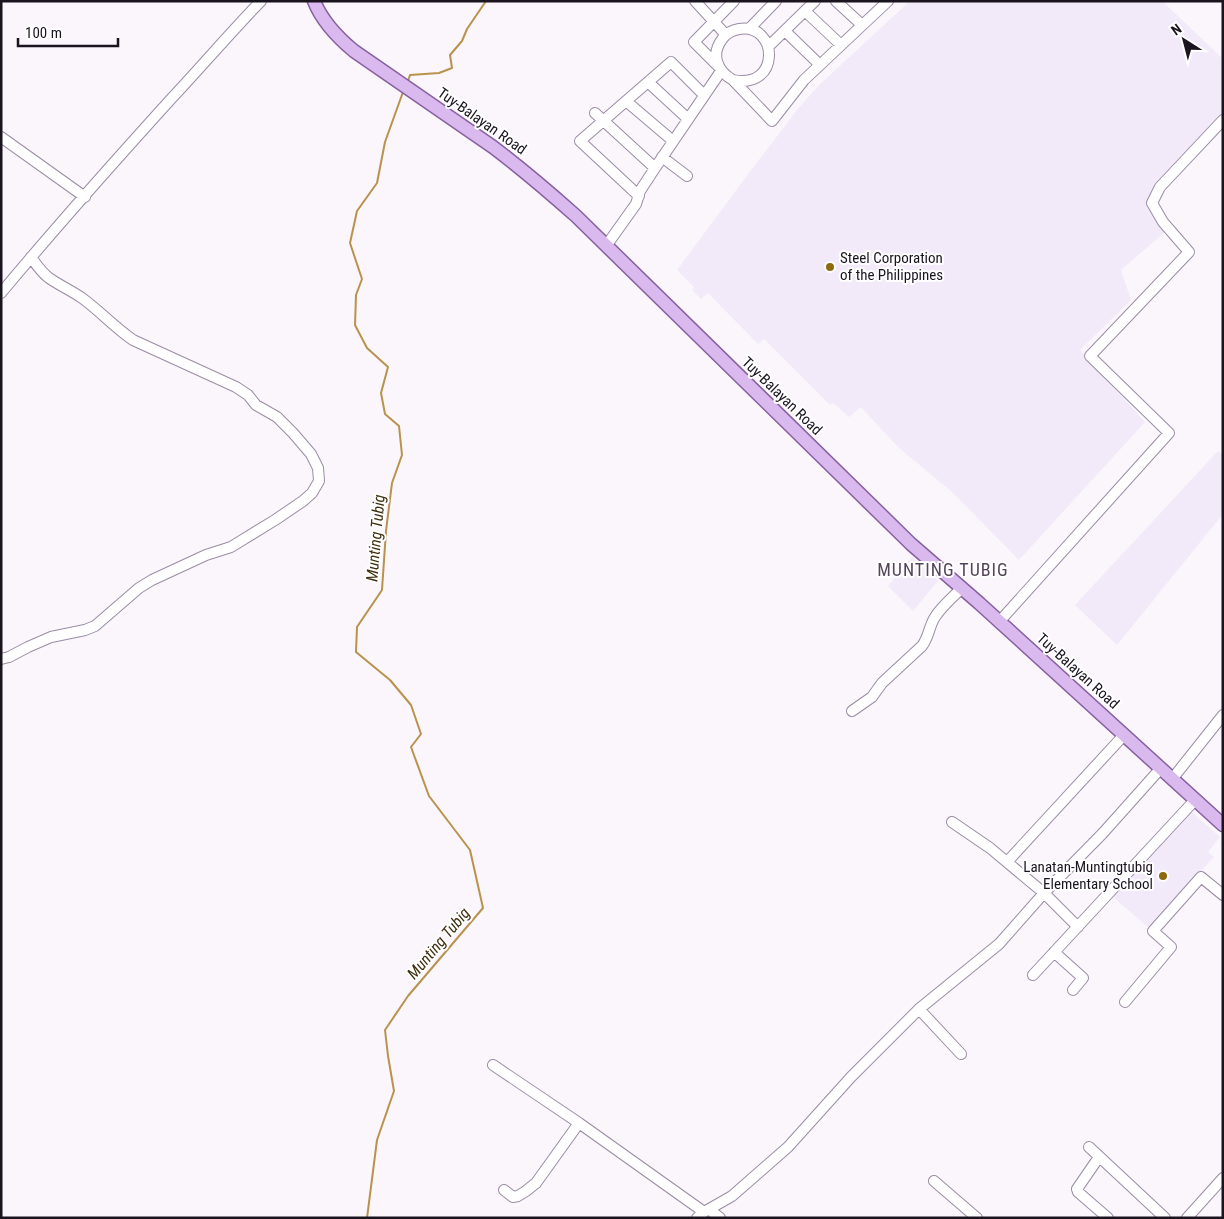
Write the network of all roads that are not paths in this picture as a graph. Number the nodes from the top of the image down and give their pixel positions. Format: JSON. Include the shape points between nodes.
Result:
{"nodes":[{"id":1,"x":261,"y":1,"type":"edge"},
{"id":2,"x":314,"y":1,"type":"edge"},
{"id":3,"x":695,"y":1,"type":"edge"},
{"id":4,"x":734,"y":1,"type":"edge"},
{"id":5,"x":776,"y":1,"type":"edge"},
{"id":6,"x":815,"y":1,"type":"edge"},
{"id":7,"x":836,"y":1,"type":"edge"},
{"id":8,"x":888,"y":1,"type":"edge"},
{"id":9,"x":805,"y":11,"type":"junction"},
{"id":10,"x":714,"y":22,"type":"junction"},
{"id":11,"x":862,"y":25,"type":"junction"},
{"id":12,"x":749,"y":29,"type":"junction"},
{"id":13,"x":785,"y":31,"type":"junction"},
{"id":14,"x":726,"y":35,"type":"junction"},
{"id":15,"x":841,"y":46,"type":"junction"},
{"id":16,"x":768,"y":47,"type":"junction"},
{"id":17,"x":820,"y":65,"type":"junction"},
{"id":18,"x":720,"y":68,"type":"junction"},
{"id":19,"x":733,"y":80,"type":"junction"},
{"id":20,"x":648,"y":82,"type":"junction"},
{"id":21,"x":704,"y":96,"type":"junction"},
{"id":22,"x":626,"y":102,"type":"junction"},
{"id":23,"x":595,"y":113,"type":"dead end"},
{"id":24,"x":688,"y":119,"type":"junction"},
{"id":25,"x":1223,"y":120,"type":"edge"},
{"id":26,"x":603,"y":121,"type":"junction"},
{"id":27,"x":1,"y":137,"type":"edge"},
{"id":28,"x":673,"y":141,"type":"junction"},
{"id":29,"x":662,"y":157,"type":"junction"},
{"id":30,"x":655,"y":168,"type":"junction"},
{"id":31,"x":687,"y":176,"type":"dead end"},
{"id":32,"x":638,"y":193,"type":"junction"},
{"id":33,"x":85,"y":197,"type":"junction"},
{"id":34,"x":605,"y":245,"type":"junction"},
{"id":35,"x":31,"y":257,"type":"junction"},
{"id":36,"x":1,"y":293,"type":"edge"},
{"id":37,"x":962,"y":588,"type":"junction"},
{"id":38,"x":999,"y":622,"type":"junction"},
{"id":39,"x":1,"y":659,"type":"edge"},
{"id":40,"x":852,"y":711,"type":"dead end"},
{"id":41,"x":1223,"y":715,"type":"edge"},
{"id":42,"x":1124,"y":735,"type":"junction"},
{"id":43,"x":1161,"y":768,"type":"junction"},
{"id":44,"x":1173,"y":778,"type":"junction"},
{"id":45,"x":1196,"y":800,"type":"junction"},
{"id":46,"x":952,"y":822,"type":"dead end"},
{"id":47,"x":1223,"y":825,"type":"edge"},
{"id":48,"x":1006,"y":862,"type":"junction"},
{"id":49,"x":1044,"y":893,"type":"junction"},
{"id":50,"x":1223,"y":895,"type":"edge"},
{"id":51,"x":1078,"y":927,"type":"junction"},
{"id":52,"x":1054,"y":952,"type":"junction"},
{"id":53,"x":1033,"y":975,"type":"dead end"},
{"id":54,"x":1073,"y":990,"type":"dead end"},
{"id":55,"x":1125,"y":1002,"type":"dead end"},
{"id":56,"x":919,"y":1009,"type":"junction"},
{"id":57,"x":961,"y":1054,"type":"dead end"},
{"id":58,"x":493,"y":1064,"type":"dead end"},
{"id":59,"x":579,"y":1123,"type":"junction"},
{"id":60,"x":1089,"y":1147,"type":"dead end"},
{"id":61,"x":1099,"y":1157,"type":"junction"},
{"id":62,"x":1223,"y":1178,"type":"edge"},
{"id":63,"x":934,"y":1181,"type":"dead end"},
{"id":64,"x":504,"y":1190,"type":"dead end"},
{"id":65,"x":704,"y":1213,"type":"edge"},
{"id":66,"x":720,"y":1218,"type":"edge"},
{"id":67,"x":977,"y":1218,"type":"edge"},
{"id":68,"x":1108,"y":1218,"type":"edge"},
{"id":69,"x":1165,"y":1218,"type":"edge"},
{"id":70,"x":1187,"y":1218,"type":"edge"}],
"edges":[{"from":1,"to":33,"type":"street"},
{"from":2,"to":34,"type":"main road","name":"Tuy-Balayan Road","via":[[319,14],[354,51],[514,163],[550,192]]},
{"from":3,"to":10,"type":"street"},
{"from":4,"to":10,"type":"street"},
{"from":5,"to":12,"type":"street"},
{"from":6,"to":9,"type":"street"},
{"from":7,"to":11,"type":"street"},
{"from":8,"to":11,"type":"street"},
{"from":9,"to":13,"type":"street"},
{"from":9,"to":15,"type":"street"},
{"from":10,"to":14,"type":"street"},
{"from":10,"to":18,"type":"street","via":[[694,42]]},
{"from":11,"to":15,"type":"street"},
{"from":12,"to":14,"type":"street","via":[[737,29]]},
{"from":12,"to":16,"type":"street","via":[[761,36]]},
{"from":13,"to":16,"type":"street"},
{"from":13,"to":17,"type":"street"},
{"from":14,"to":18,"type":"street","via":[[716,52]]},
{"from":15,"to":17,"type":"street"},
{"from":16,"to":19,"type":"street","via":[[768,64],[758,77],[742,82]]},
{"from":17,"to":19,"type":"street","via":[[772,121]]},
{"from":18,"to":19,"type":"street"},
{"from":18,"to":21,"type":"street"},
{"from":20,"to":21,"type":"street","via":[[671,62]]},
{"from":20,"to":22,"type":"street"},
{"from":20,"to":24,"type":"street"},
{"from":21,"to":24,"type":"street"},
{"from":22,"to":26,"type":"street"},
{"from":22,"to":28,"type":"street"},
{"from":23,"to":26,"type":"street"},
{"from":24,"to":28,"type":"street"},
{"from":25,"to":38,"type":"street","via":[[1160,187],[1152,204],[1189,252],[1090,356],[1169,433]]},
{"from":26,"to":30,"type":"street"},
{"from":26,"to":32,"type":"street","via":[[580,141]]},
{"from":27,"to":33,"type":"street"},
{"from":28,"to":29,"type":"street"},
{"from":29,"to":30,"type":"street"},
{"from":29,"to":31,"type":"street"},
{"from":30,"to":32,"type":"street"},
{"from":32,"to":34,"type":"street","via":[[636,204]]},
{"from":33,"to":35,"type":"street"},
{"from":34,"to":37,"type":"main road","name":"Tuy-Balayan Road","via":[[911,544]]},
{"from":35,"to":36,"type":"street"},
{"from":35,"to":39,"type":"street","via":[[49,278],[81,297],[125,335],[236,386],[248,395],[256,405],[293,432],[311,454],[318,468],[319,481],[312,493],[275,520],[231,547],[152,580],[95,626],[51,637]]},
{"from":37,"to":38,"type":"main road","name":"Tuy-Balayan Road"},
{"from":37,"to":40,"type":"street","via":[[932,622],[927,641],[886,678],[872,697]]},
{"from":38,"to":42,"type":"main road","name":"Tuy-Balayan Road"},
{"from":41,"to":44,"type":"street"},
{"from":42,"to":43,"type":"main road","name":"Tuy-Balayan Road"},
{"from":42,"to":48,"type":"street"},
{"from":43,"to":44,"type":"main road","name":"Tuy-Balayan Road"},
{"from":43,"to":49,"type":"street"},
{"from":44,"to":45,"type":"main road","name":"Tuy-Balayan Road"},
{"from":45,"to":47,"type":"main road","name":"Tuy-Balayan Road"},
{"from":45,"to":51,"type":"street"},
{"from":46,"to":48,"type":"street"},
{"from":48,"to":49,"type":"street"},
{"from":49,"to":51,"type":"street"},
{"from":49,"to":56,"type":"street","via":[[999,944]]},
{"from":50,"to":55,"type":"street","via":[[1201,877],[1153,931],[1171,948]]},
{"from":51,"to":52,"type":"street"},
{"from":52,"to":53,"type":"street"},
{"from":52,"to":54,"type":"street","via":[[1083,978]]},
{"from":56,"to":57,"type":"street"},
{"from":56,"to":65,"type":"street","via":[[788,1146],[732,1196]]},
{"from":58,"to":59,"type":"street"},
{"from":59,"to":64,"type":"street","via":[[536,1183],[518,1196],[513,1197]]},
{"from":59,"to":65,"type":"street"},
{"from":60,"to":61,"type":"street"},
{"from":61,"to":68,"type":"street","via":[[1077,1189]]},
{"from":61,"to":69,"type":"street"},
{"from":62,"to":70,"type":"street"},
{"from":63,"to":67,"type":"street"},
{"from":65,"to":66,"type":"street"}]}
